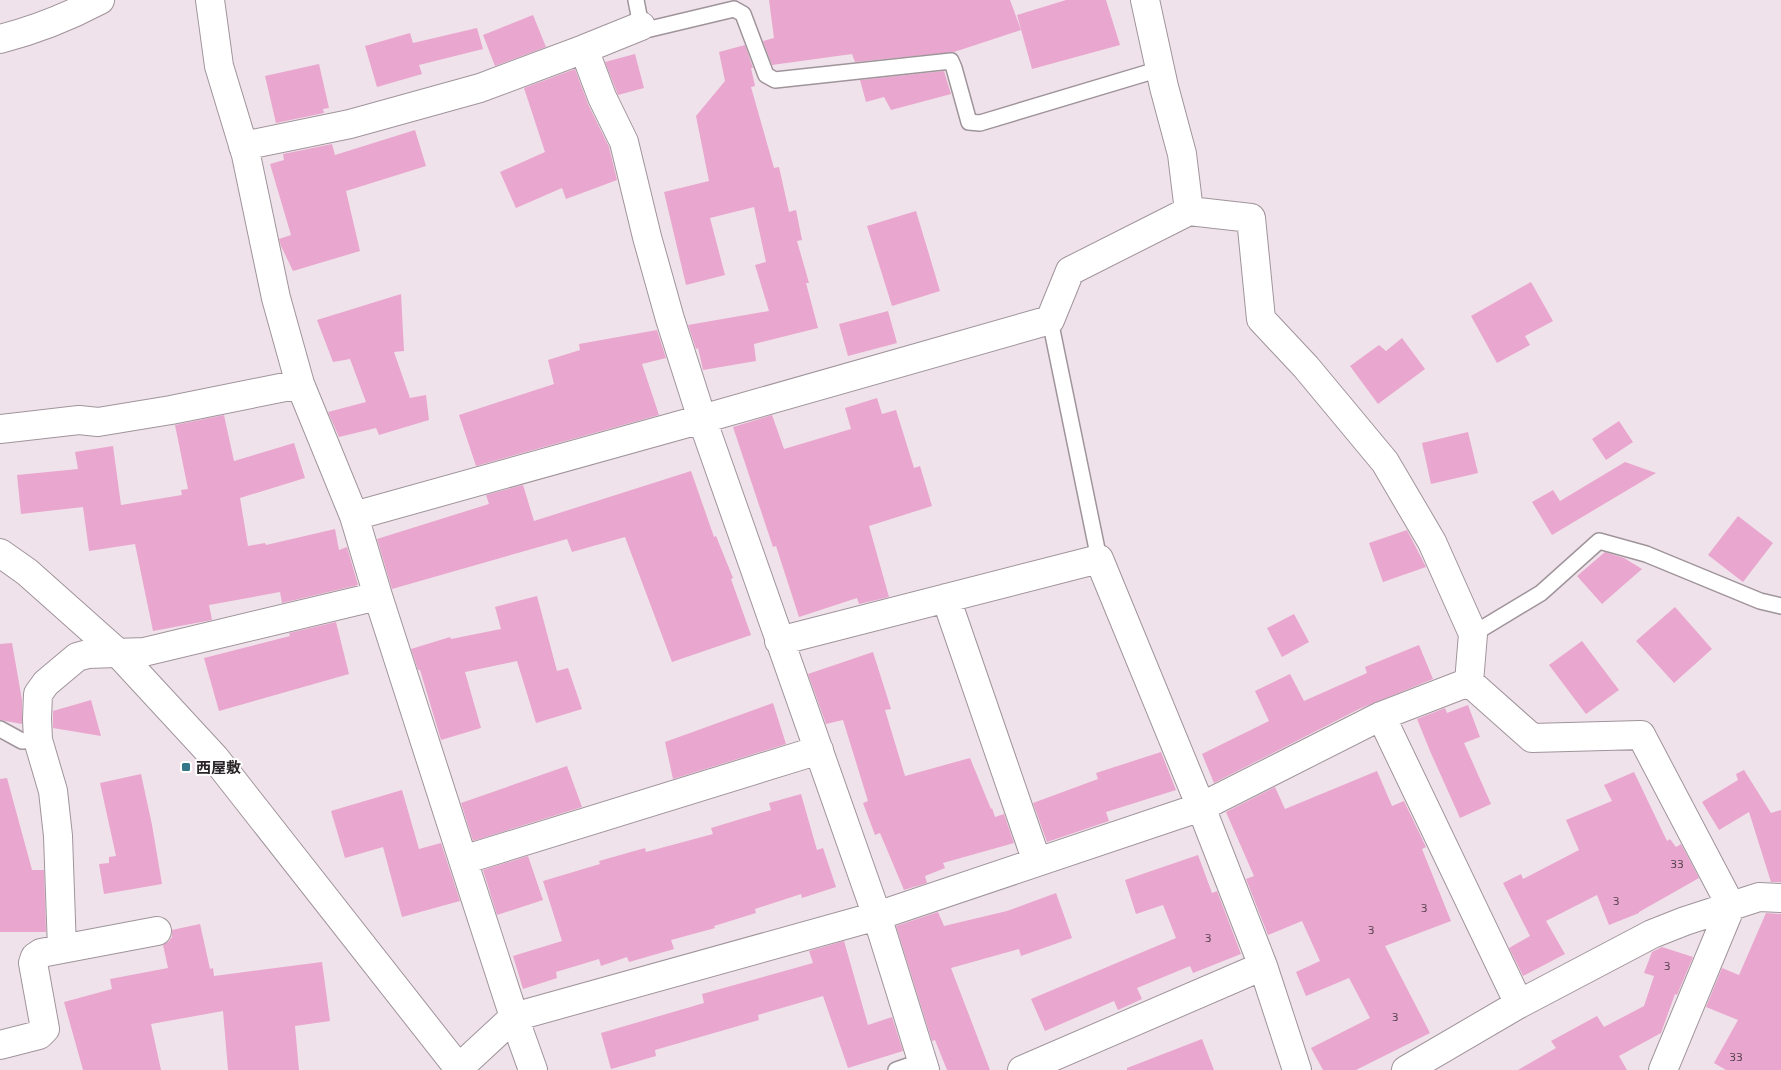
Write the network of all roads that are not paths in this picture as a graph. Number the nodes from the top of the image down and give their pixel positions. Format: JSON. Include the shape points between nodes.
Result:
{"nodes":[{"id":1,"x":100,"y":0,"type":"edge"},
{"id":2,"x":210,"y":0,"type":"edge"},
{"id":3,"x":636,"y":0,"type":"edge"},
{"id":4,"x":1145,"y":0,"type":"edge"},
{"id":5,"x":641,"y":26,"type":"junction"},
{"id":6,"x":0,"y":40,"type":"edge"},
{"id":7,"x":584,"y":49,"type":"junction"},
{"id":8,"x":1160,"y":69,"type":"junction"},
{"id":9,"x":243,"y":146,"type":"junction"},
{"id":10,"x":1189,"y":210,"type":"junction"},
{"id":11,"x":1050,"y":320,"type":"junction"},
{"id":12,"x":300,"y":384,"type":"junction"},
{"id":13,"x":702,"y":419,"type":"junction"},
{"id":14,"x":0,"y":429,"type":"edge"},
{"id":15,"x":354,"y":516,"type":"junction"},
{"id":16,"x":0,"y":553,"type":"edge"},
{"id":17,"x":1099,"y":559,"type":"junction"},
{"id":18,"x":378,"y":596,"type":"junction"},
{"id":19,"x":946,"y":598,"type":"junction"},
{"id":20,"x":1781,"y":606,"type":"edge"},
{"id":21,"x":1473,"y":634,"type":"junction"},
{"id":22,"x":779,"y":641,"type":"junction"},
{"id":23,"x":118,"y":653,"type":"junction"},
{"id":24,"x":1469,"y":682,"type":"junction"},
{"id":25,"x":1381,"y":716,"type":"junction"},
{"id":26,"x":0,"y":729,"type":"edge"},
{"id":27,"x":38,"y":740,"type":"junction"},
{"id":28,"x":818,"y":750,"type":"junction"},
{"id":29,"x":1201,"y":807,"type":"junction"},
{"id":30,"x":463,"y":860,"type":"junction"},
{"id":31,"x":1037,"y":862,"type":"junction"},
{"id":32,"x":1781,"y":898,"type":"edge"},
{"id":33,"x":1731,"y":906,"type":"junction"},
{"id":34,"x":877,"y":916,"type":"junction"},
{"id":35,"x":157,"y":931,"type":"dead end"},
{"id":36,"x":62,"y":949,"type":"junction"},
{"id":37,"x":1263,"y":966,"type":"junction"},
{"id":38,"x":1519,"y":1004,"type":"junction"},
{"id":39,"x":514,"y":1017,"type":"junction"},
{"id":40,"x":0,"y":1045,"type":"edge"},
{"id":41,"x":924,"y":1065,"type":"edge"},
{"id":42,"x":460,"y":1069,"type":"edge"},
{"id":43,"x":533,"y":1070,"type":"edge"},
{"id":44,"x":896,"y":1070,"type":"edge"},
{"id":45,"x":1022,"y":1070,"type":"edge"},
{"id":46,"x":1297,"y":1070,"type":"edge"},
{"id":47,"x":1406,"y":1070,"type":"edge"},
{"id":48,"x":1663,"y":1070,"type":"edge"}],
"edges":[{"from":1,"to":6,"type":"street","via":[[82,10]]},
{"from":2,"to":9,"type":"street","via":[[219,66]]},
{"from":3,"to":5,"type":"lane"},
{"from":4,"to":8,"type":"street"},
{"from":5,"to":7,"type":"street"},
{"from":5,"to":8,"type":"lane","via":[[650,29],[734,9],[743,14],[766,76],[775,80],[951,61],[969,122],[980,123]]},
{"from":7,"to":9,"type":"street","via":[[480,88],[350,124]]},
{"from":7,"to":13,"type":"street","via":[[624,142],[647,237]]},
{"from":8,"to":10,"type":"street","via":[[1182,154]]},
{"from":9,"to":12,"type":"street","via":[[276,298]]},
{"from":10,"to":11,"type":"street","via":[[1070,271]]},
{"from":10,"to":21,"type":"street","via":[[1251,218],[1261,319],[1306,367],[1385,462],[1432,542]]},
{"from":11,"to":13,"type":"street"},
{"from":11,"to":17,"type":"lane"},
{"from":12,"to":14,"type":"street","via":[[98,422],[79,420]]},
{"from":12,"to":15,"type":"street"},
{"from":13,"to":15,"type":"street"},
{"from":13,"to":22,"type":"street"},
{"from":15,"to":18,"type":"street"},
{"from":16,"to":23,"type":"street","via":[[27,572]]},
{"from":17,"to":19,"type":"street"},
{"from":17,"to":29,"type":"street"},
{"from":18,"to":23,"type":"street","via":[[144,652]]},
{"from":18,"to":30,"type":"street"},
{"from":19,"to":22,"type":"street"},
{"from":19,"to":31,"type":"street"},
{"from":20,"to":21,"type":"lane","via":[[1760,601],[1646,554],[1599,541],[1541,593]]},
{"from":21,"to":24,"type":"street"},
{"from":22,"to":28,"type":"street"},
{"from":23,"to":27,"type":"street","via":[[88,654],[78,658],[46,683],[38,694]]},
{"from":23,"to":42,"type":"street","via":[[215,758]]},
{"from":24,"to":25,"type":"street"},
{"from":24,"to":33,"type":"street","via":[[1532,738],[1641,735]]},
{"from":25,"to":29,"type":"street"},
{"from":25,"to":38,"type":"street"},
{"from":26,"to":27,"type":"lane","via":[[22,741]]},
{"from":27,"to":36,"type":"street","via":[[53,791]]},
{"from":28,"to":30,"type":"street"},
{"from":28,"to":34,"type":"street"},
{"from":29,"to":31,"type":"street"},
{"from":29,"to":37,"type":"street"},
{"from":30,"to":39,"type":"street"},
{"from":31,"to":34,"type":"street"},
{"from":32,"to":33,"type":"street","via":[[1759,897]]},
{"from":33,"to":38,"type":"street","via":[[1652,934]]},
{"from":33,"to":48,"type":"street"},
{"from":34,"to":39,"type":"street"},
{"from":34,"to":41,"type":"street"},
{"from":35,"to":36,"type":"street"},
{"from":36,"to":40,"type":"street","via":[[41,953],[33,964],[45,1028],[39,1035]]},
{"from":37,"to":45,"type":"street"},
{"from":37,"to":46,"type":"street"},
{"from":38,"to":47,"type":"street"},
{"from":39,"to":42,"type":"street"},
{"from":39,"to":43,"type":"street"},
{"from":41,"to":44,"type":"lane"}]}
